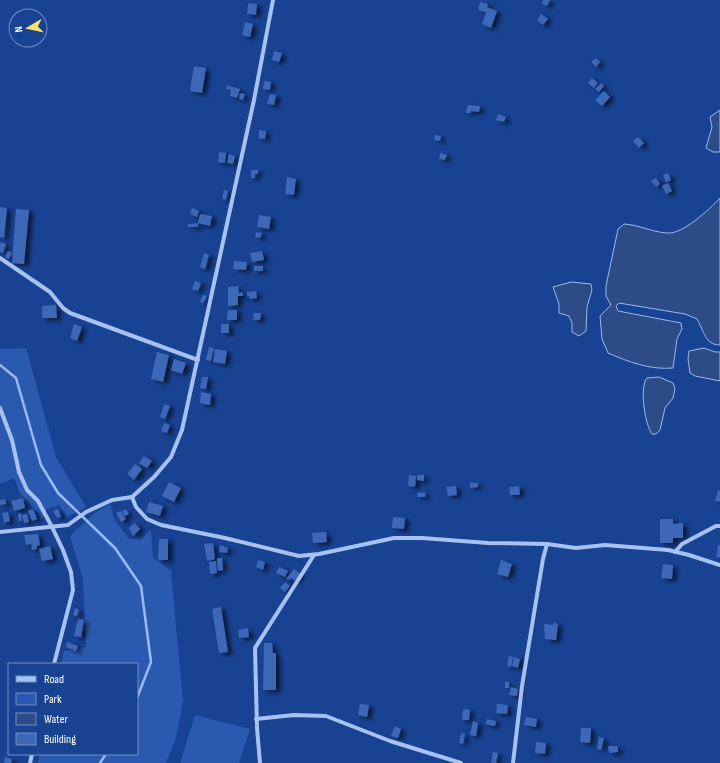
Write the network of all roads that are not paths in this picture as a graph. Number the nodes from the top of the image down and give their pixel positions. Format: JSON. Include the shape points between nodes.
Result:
{"nodes":[{"id":1,"x":273,"y":0,"type":"edge"},
{"id":2,"x":0,"y":258,"type":"edge"},
{"id":3,"x":198,"y":360,"type":"junction"},
{"id":4,"x":0,"y":408,"type":"edge"},
{"id":5,"x":132,"y":497,"type":"junction"},
{"id":6,"x":720,"y":526,"type":"edge"},
{"id":7,"x":52,"y":527,"type":"junction"},
{"id":8,"x":0,"y":532,"type":"edge"},
{"id":9,"x":547,"y":544,"type":"junction"},
{"id":10,"x":675,"y":552,"type":"junction"},
{"id":11,"x":314,"y":555,"type":"junction"},
{"id":12,"x":720,"y":565,"type":"edge"},
{"id":13,"x":54,"y":663,"type":"edge"},
{"id":14,"x":256,"y":719,"type":"junction"},
{"id":15,"x":260,"y":763,"type":"edge"},
{"id":16,"x":461,"y":763,"type":"edge"},
{"id":17,"x":513,"y":763,"type":"edge"}],
"edges":[{"from":1,"to":3,"type":"street"},
{"from":2,"to":3,"type":"street","via":[[50,292],[70,313]]},
{"from":3,"to":5,"type":"street","via":[[182,430],[171,457]]},
{"from":4,"to":7,"type":"street","via":[[12,440],[19,472],[27,490],[38,501]]},
{"from":5,"to":7,"type":"street","via":[[112,500],[86,512],[68,525]]},
{"from":5,"to":11,"type":"street","via":[[136,507],[147,519],[161,524],[299,556]]},
{"from":6,"to":10,"type":"street","via":[[682,544]]},
{"from":7,"to":8,"type":"street"},
{"from":7,"to":13,"type":"street","via":[[63,550],[73,590]]},
{"from":9,"to":10,"type":"street","via":[[576,548],[605,546]]},
{"from":9,"to":11,"type":"street","via":[[394,538]]},
{"from":9,"to":17,"type":"street","via":[[522,686]]},
{"from":10,"to":12,"type":"street"},
{"from":11,"to":14,"type":"street","via":[[255,648]]},
{"from":14,"to":15,"type":"street"},
{"from":14,"to":16,"type":"street","via":[[326,716],[390,741]]}]}
